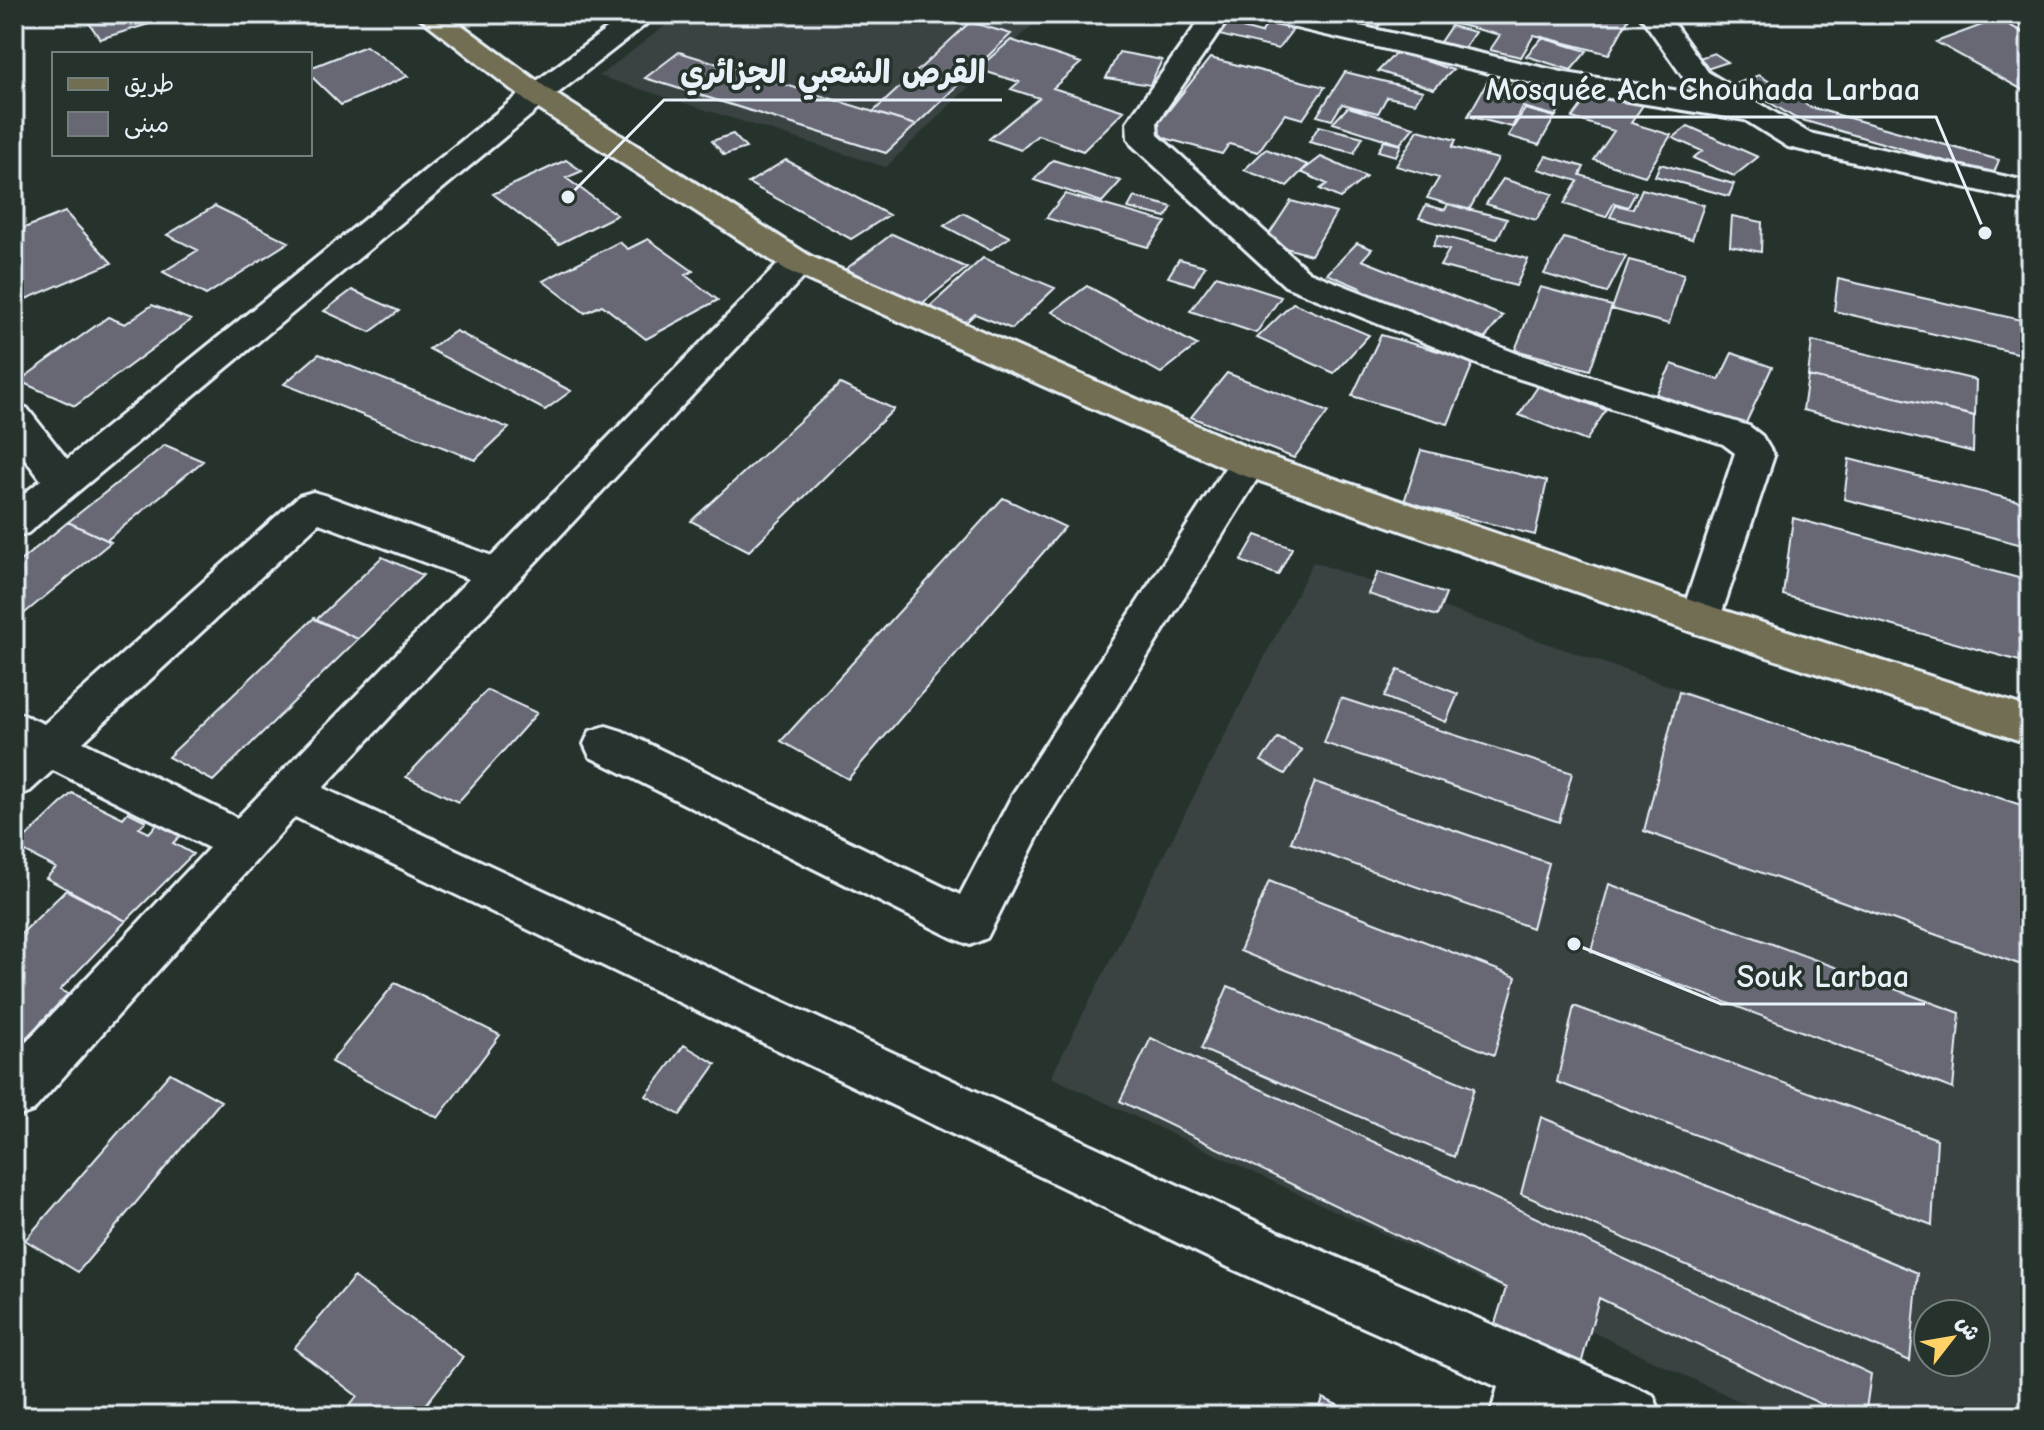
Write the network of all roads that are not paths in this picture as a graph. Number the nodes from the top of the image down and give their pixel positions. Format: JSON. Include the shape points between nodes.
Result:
{"nodes":[{"id":1,"x":429,"y":14,"type":"edge"},
{"id":2,"x":645,"y":14,"type":"edge"},
{"id":3,"x":1218,"y":14,"type":"edge"},
{"id":4,"x":1271,"y":14,"type":"edge"},
{"id":5,"x":1398,"y":14,"type":"edge"},
{"id":6,"x":1653,"y":14,"type":"edge"},
{"id":7,"x":1383,"y":41,"type":"junction"},
{"id":8,"x":537,"y":95,"type":"junction"},
{"id":9,"x":1753,"y":112,"type":"junction"},
{"id":10,"x":2030,"y":192,"type":"edge"},
{"id":11,"x":798,"y":263,"type":"junction"},
{"id":12,"x":14,"y":417,"type":"edge"},
{"id":13,"x":1248,"y":463,"type":"junction"},
{"id":14,"x":63,"y":482,"type":"junction"},
{"id":15,"x":14,"y":523,"type":"edge"},
{"id":16,"x":499,"y":574,"type":"junction"},
{"id":17,"x":1701,"y":619,"type":"junction"},
{"id":18,"x":2030,"y":726,"type":"edge"},
{"id":19,"x":32,"y":737,"type":"edge"},
{"id":20,"x":606,"y":744,"type":"dead end"},
{"id":21,"x":14,"y":778,"type":"edge"},
{"id":22,"x":289,"y":793,"type":"junction"},
{"id":23,"x":243,"y":843,"type":"junction"},
{"id":24,"x":14,"y":1093,"type":"edge"},
{"id":25,"x":1525,"y":1394,"type":"edge"},
{"id":26,"x":1632,"y":1416,"type":"edge"}],
"edges":[{"from":1,"to":8,"type":"main road"},
{"from":2,"to":8,"type":"street"},
{"from":3,"to":17,"type":"street","via":[[1142,122],[1143,138],[1297,279],[1505,362],[1736,435],[1749,445],[1755,456]]},
{"from":4,"to":7,"type":"street"},
{"from":5,"to":7,"type":"street"},
{"from":6,"to":9,"type":"street","via":[[1698,78]]},
{"from":7,"to":9,"type":"street","via":[[1566,82]]},
{"from":8,"to":11,"type":"main road"},
{"from":8,"to":14,"type":"street"},
{"from":9,"to":10,"type":"street","via":[[1799,140]]},
{"from":11,"to":13,"type":"main road"},
{"from":11,"to":16,"type":"street"},
{"from":12,"to":14,"type":"street"},
{"from":13,"to":17,"type":"main road"},
{"from":13,"to":20,"type":"street","via":[[1030,806],[970,923]]},
{"from":14,"to":15,"type":"street"},
{"from":16,"to":19,"type":"street","via":[[313,506]]},
{"from":16,"to":22,"type":"street"},
{"from":17,"to":18,"type":"main road"},
{"from":19,"to":21,"type":"street"},
{"from":19,"to":23,"type":"street"},
{"from":22,"to":23,"type":"street"},
{"from":22,"to":25,"type":"street","via":[[1248,1247]]},
{"from":23,"to":24,"type":"street"},
{"from":25,"to":26,"type":"street"}]}
